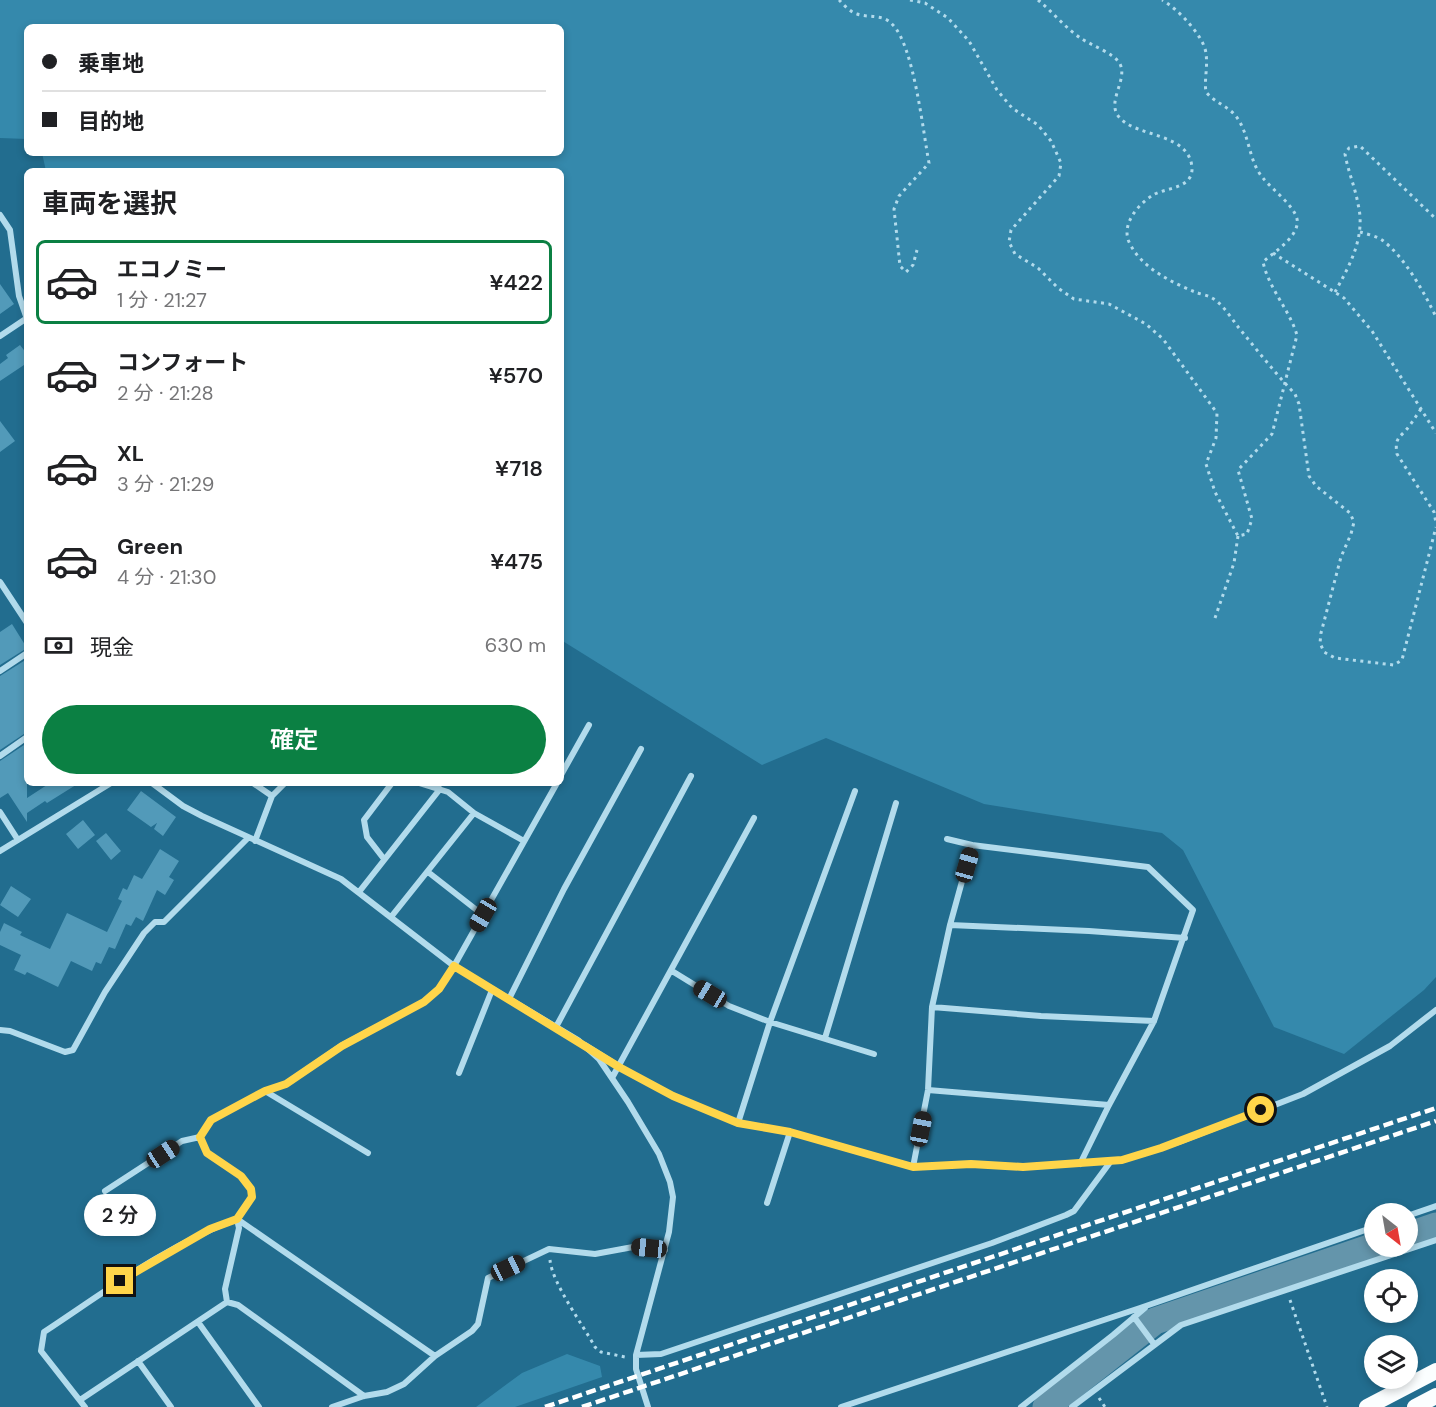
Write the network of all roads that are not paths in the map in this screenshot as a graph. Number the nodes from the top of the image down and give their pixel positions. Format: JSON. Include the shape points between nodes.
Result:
{"nodes":[{"id":1,"x":0,"y":215,"type":"edge"},
{"id":2,"x":24,"y":310,"type":"edge"},
{"id":3,"x":24,"y":321,"type":"edge"},
{"id":4,"x":0,"y":336,"type":"edge"},
{"id":5,"x":1,"y":586,"type":"edge"},
{"id":6,"x":24,"y":619,"type":"edge"},
{"id":7,"x":24,"y":655,"type":"edge"},
{"id":8,"x":0,"y":672,"type":"edge"},
{"id":9,"x":589,"y":725,"type":"dead end"},
{"id":10,"x":24,"y":739,"type":"edge"},
{"id":11,"x":641,"y":749,"type":"dead end"},
{"id":12,"x":0,"y":756,"type":"edge"},
{"id":13,"x":564,"y":770,"type":"edge"},
{"id":14,"x":691,"y":776,"type":"dead end"},
{"id":15,"x":106,"y":786,"type":"edge"},
{"id":16,"x":156,"y":786,"type":"edge"},
{"id":17,"x":258,"y":786,"type":"edge"},
{"id":18,"x":282,"y":786,"type":"edge"},
{"id":19,"x":390,"y":786,"type":"edge"},
{"id":20,"x":430,"y":786,"type":"edge"},
{"id":21,"x":555,"y":786,"type":"edge"},
{"id":22,"x":440,"y":789,"type":"junction"},
{"id":23,"x":855,"y":791,"type":"dead end"},
{"id":24,"x":272,"y":796,"type":"junction"},
{"id":25,"x":896,"y":803,"type":"dead end"},
{"id":26,"x":0,"y":812,"type":"edge"},
{"id":27,"x":474,"y":813,"type":"junction"},
{"id":28,"x":754,"y":818,"type":"dead end"},
{"id":29,"x":248,"y":837,"type":"junction"},
{"id":30,"x":947,"y":839,"type":"dead end"},
{"id":31,"x":18,"y":840,"type":"junction"},
{"id":32,"x":255,"y":841,"type":"junction"},
{"id":33,"x":524,"y":841,"type":"junction"},
{"id":34,"x":972,"y":845,"type":"junction"},
{"id":35,"x":0,"y":851,"type":"edge"},
{"id":36,"x":384,"y":859,"type":"junction"},
{"id":37,"x":428,"y":872,"type":"junction"},
{"id":38,"x":359,"y":892,"type":"junction"},
{"id":39,"x":483,"y":915,"type":"junction"},
{"id":40,"x":391,"y":917,"type":"junction"},
{"id":41,"x":950,"y":925,"type":"junction"},
{"id":42,"x":1185,"y":938,"type":"junction"},
{"id":43,"x":454,"y":966,"type":"junction"},
{"id":44,"x":672,"y":971,"type":"junction"},
{"id":45,"x":492,"y":990,"type":"junction"},
{"id":46,"x":509,"y":999,"type":"junction"},
{"id":47,"x":932,"y":1007,"type":"junction"},
{"id":48,"x":1436,"y":1010,"type":"edge"},
{"id":49,"x":1154,"y":1021,"type":"junction"},
{"id":50,"x":770,"y":1022,"type":"junction"},
{"id":51,"x":556,"y":1027,"type":"junction"},
{"id":52,"x":0,"y":1030,"type":"edge"},
{"id":53,"x":825,"y":1038,"type":"junction"},
{"id":54,"x":585,"y":1045,"type":"junction"},
{"id":55,"x":874,"y":1054,"type":"dead end"},
{"id":56,"x":619,"y":1067,"type":"junction"},
{"id":57,"x":459,"y":1073,"type":"dead end"},
{"id":58,"x":612,"y":1078,"type":"junction"},
{"id":59,"x":928,"y":1090,"type":"junction"},
{"id":60,"x":265,"y":1091,"type":"junction"},
{"id":61,"x":1109,"y":1105,"type":"junction"},
{"id":62,"x":738,"y":1123,"type":"junction"},
{"id":63,"x":790,"y":1132,"type":"junction"},
{"id":64,"x":200,"y":1137,"type":"junction"},
{"id":65,"x":368,"y":1153,"type":"dead end"},
{"id":66,"x":1111,"y":1161,"type":"junction"},
{"id":67,"x":1080,"y":1164,"type":"junction"},
{"id":68,"x":913,"y":1167,"type":"junction"},
{"id":69,"x":105,"y":1191,"type":"dead end"},
{"id":70,"x":767,"y":1203,"type":"dead end"},
{"id":71,"x":1436,"y":1206,"type":"edge"},
{"id":72,"x":1418,"y":1212,"type":"edge"},
{"id":73,"x":237,"y":1219,"type":"junction"},
{"id":74,"x":1364,"y":1230,"type":"edge"},
{"id":75,"x":1436,"y":1240,"type":"edge"},
{"id":76,"x":665,"y":1250,"type":"junction"},
{"id":77,"x":227,"y":1302,"type":"junction"},
{"id":78,"x":1147,"y":1305,"type":"junction"},
{"id":79,"x":1134,"y":1317,"type":"junction"},
{"id":80,"x":198,"y":1322,"type":"junction"},
{"id":81,"x":1154,"y":1344,"type":"junction"},
{"id":82,"x":636,"y":1355,"type":"junction"},
{"id":83,"x":435,"y":1356,"type":"junction"},
{"id":84,"x":138,"y":1361,"type":"junction"},
{"id":85,"x":1436,"y":1371,"type":"edge"},
{"id":86,"x":364,"y":1396,"type":"junction"},
{"id":87,"x":1436,"y":1396,"type":"edge"},
{"id":88,"x":80,"y":1400,"type":"junction"},
{"id":89,"x":85,"y":1407,"type":"edge"},
{"id":90,"x":171,"y":1407,"type":"edge"},
{"id":91,"x":259,"y":1407,"type":"edge"},
{"id":92,"x":332,"y":1407,"type":"edge"},
{"id":93,"x":648,"y":1407,"type":"edge"},
{"id":94,"x":841,"y":1407,"type":"edge"},
{"id":95,"x":1021,"y":1407,"type":"edge"},
{"id":96,"x":1072,"y":1407,"type":"edge"},
{"id":97,"x":1367,"y":1407,"type":"edge"},
{"id":98,"x":1414,"y":1407,"type":"edge"}],
"edges":[{"from":1,"to":2,"type":"street","via":[[10,230]]},
{"from":3,"to":4,"type":"street"},
{"from":5,"to":6,"type":"street"},
{"from":7,"to":8,"type":"street"},
{"from":9,"to":13,"type":"street"},
{"from":10,"to":12,"type":"street"},
{"from":11,"to":46,"type":"street"},
{"from":14,"to":51,"type":"street"},
{"from":15,"to":31,"type":"street"},
{"from":16,"to":29,"type":"street","via":[[183,806]]},
{"from":17,"to":24,"type":"street"},
{"from":18,"to":24,"type":"street"},
{"from":19,"to":36,"type":"street","via":[[364,820],[367,837]]},
{"from":20,"to":22,"type":"street"},
{"from":21,"to":33,"type":"street"},
{"from":22,"to":27,"type":"street"},
{"from":22,"to":36,"type":"street"},
{"from":23,"to":50,"type":"street"},
{"from":24,"to":32,"type":"street"},
{"from":25,"to":53,"type":"street"},
{"from":26,"to":31,"type":"street"},
{"from":27,"to":33,"type":"street"},
{"from":27,"to":37,"type":"street"},
{"from":28,"to":44,"type":"street"},
{"from":29,"to":32,"type":"street"},
{"from":29,"to":52,"type":"street","via":[[164,922],[155,922],[144,933],[73,1050],[65,1052]]},
{"from":30,"to":34,"type":"street"},
{"from":31,"to":35,"type":"street"},
{"from":32,"to":38,"type":"street","via":[[331,874]]},
{"from":33,"to":39,"type":"street"},
{"from":34,"to":41,"type":"street"},
{"from":34,"to":42,"type":"street","via":[[1148,867],[1193,910]]},
{"from":36,"to":38,"type":"street"},
{"from":37,"to":39,"type":"street"},
{"from":37,"to":40,"type":"street"},
{"from":38,"to":40,"type":"street"},
{"from":39,"to":43,"type":"street"},
{"from":40,"to":43,"type":"street"},
{"from":41,"to":42,"type":"street"},
{"from":41,"to":47,"type":"street"},
{"from":42,"to":49,"type":"street"},
{"from":43,"to":45,"type":"street"},
{"from":43,"to":60,"type":"street","via":[[439,989],[424,1002],[342,1046],[286,1084]]},
{"from":44,"to":50,"type":"street","via":[[729,1006]]},
{"from":44,"to":56,"type":"street"},
{"from":45,"to":46,"type":"street"},
{"from":45,"to":57,"type":"street"},
{"from":46,"to":51,"type":"street"},
{"from":47,"to":49,"type":"street"},
{"from":47,"to":59,"type":"street"},
{"from":48,"to":66,"type":"street","via":[[1390,1046],[1303,1094],[1144,1154]]},
{"from":49,"to":61,"type":"street"},
{"from":50,"to":53,"type":"street"},
{"from":50,"to":62,"type":"street"},
{"from":51,"to":54,"type":"street"},
{"from":53,"to":55,"type":"street"},
{"from":54,"to":56,"type":"street"},
{"from":54,"to":58,"type":"street"},
{"from":56,"to":58,"type":"street"},
{"from":56,"to":62,"type":"street","via":[[673,1096]]},
{"from":58,"to":76,"type":"street","via":[[652,1143],[670,1182],[673,1212]]},
{"from":59,"to":61,"type":"street"},
{"from":59,"to":68,"type":"street"},
{"from":60,"to":64,"type":"street","via":[[211,1120]]},
{"from":60,"to":65,"type":"street"},
{"from":61,"to":67,"type":"street"},
{"from":62,"to":63,"type":"street"},
{"from":63,"to":68,"type":"street"},
{"from":63,"to":70,"type":"street"},
{"from":64,"to":69,"type":"street","via":[[182,1141]]},
{"from":64,"to":73,"type":"street","via":[[207,1153],[241,1176],[251,1189],[252,1197]]},
{"from":66,"to":67,"type":"street"},
{"from":66,"to":82,"type":"street","via":[[1074,1211],[1066,1215],[661,1354]]},
{"from":67,"to":68,"type":"street"},
{"from":71,"to":72,"type":"street"},
{"from":73,"to":77,"type":"street","via":[[239,1228],[225,1289]]},
{"from":73,"to":83,"type":"street"},
{"from":73,"to":88,"type":"street","via":[[210,1229],[139,1269],[44,1332],[41,1351]]},
{"from":74,"to":78,"type":"street"},
{"from":75,"to":81,"type":"street","via":[[1181,1325]]},
{"from":76,"to":82,"type":"street"},
{"from":76,"to":83,"type":"street","via":[[633,1246],[596,1254],[549,1249],[488,1278],[478,1324]]},
{"from":77,"to":80,"type":"street"},
{"from":77,"to":86,"type":"street","via":[[238,1305]]},
{"from":78,"to":79,"type":"street"},
{"from":78,"to":94,"type":"street"},
{"from":79,"to":81,"type":"street"},
{"from":79,"to":95,"type":"street"},
{"from":80,"to":84,"type":"street"},
{"from":80,"to":91,"type":"street"},
{"from":81,"to":96,"type":"street"},
{"from":82,"to":93,"type":"street","via":[[636,1369]]},
{"from":83,"to":86,"type":"street","via":[[404,1384]]},
{"from":84,"to":88,"type":"street"},
{"from":84,"to":90,"type":"street"},
{"from":85,"to":97,"type":"highway"},
{"from":86,"to":92,"type":"street"},
{"from":87,"to":98,"type":"highway"},
{"from":88,"to":89,"type":"street"}]}
